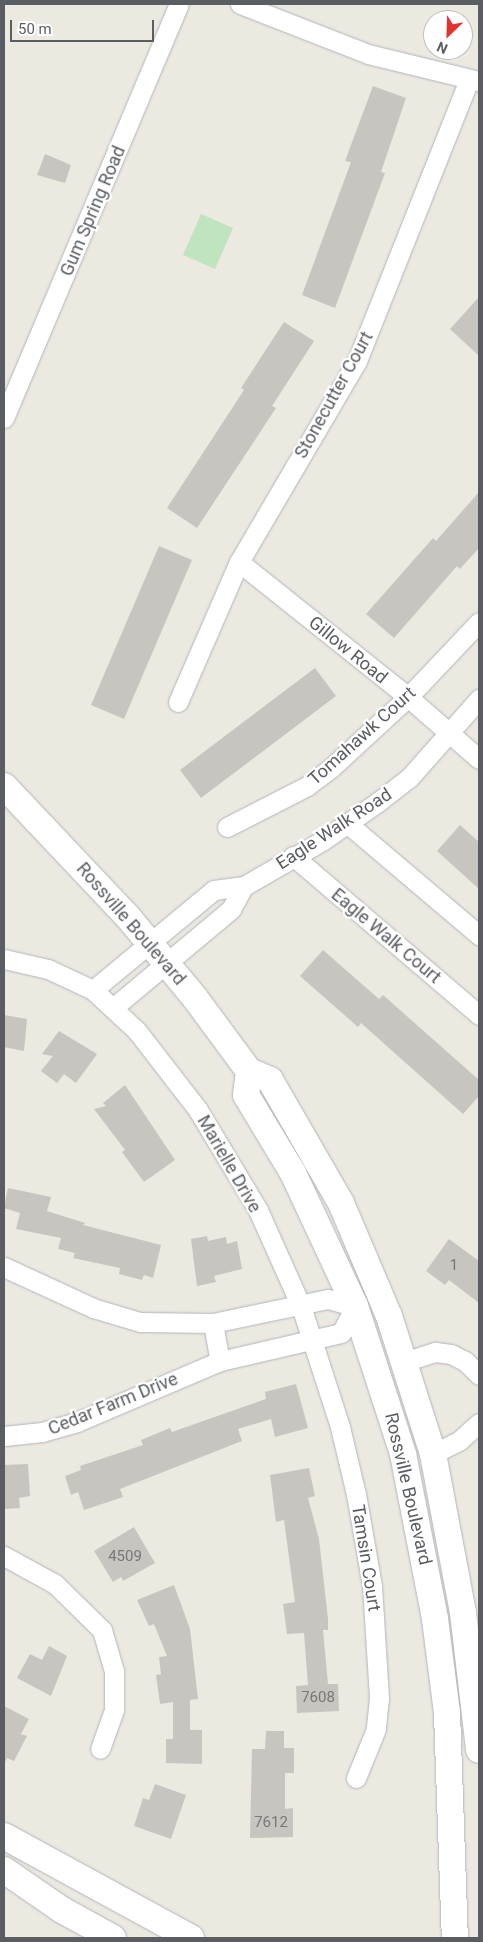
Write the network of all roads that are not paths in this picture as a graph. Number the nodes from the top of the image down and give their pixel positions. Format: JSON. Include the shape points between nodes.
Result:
{"nodes":[{"id":1,"x":179,"y":4,"type":"edge"},
{"id":2,"x":240,"y":4,"type":"edge"},
{"id":3,"x":474,"y":80,"type":"edge"},
{"id":4,"x":4,"y":418,"type":"edge"},
{"id":5,"x":238,"y":562,"type":"junction"},
{"id":6,"x":479,"y":622,"type":"edge"},
{"id":7,"x":408,"y":697,"type":"junction"},
{"id":8,"x":479,"y":699,"type":"edge"},
{"id":9,"x":178,"y":702,"type":"dead end"},
{"id":10,"x":450,"y":734,"type":"junction"},
{"id":11,"x":479,"y":759,"type":"edge"},
{"id":12,"x":4,"y":786,"type":"edge"},
{"id":13,"x":348,"y":824,"type":"junction"},
{"id":14,"x":226,"y":827,"type":"dead end"},
{"id":15,"x":293,"y":856,"type":"junction"},
{"id":16,"x":244,"y":886,"type":"junction"},
{"id":17,"x":479,"y":934,"type":"edge"},
{"id":18,"x":149,"y":942,"type":"junction"},
{"id":19,"x":4,"y":959,"type":"edge"},
{"id":20,"x":167,"y":963,"type":"junction"},
{"id":21,"x":93,"y":990,"type":"junction"},
{"id":22,"x":114,"y":1007,"type":"junction"},
{"id":23,"x":479,"y":1015,"type":"edge"},
{"id":24,"x":249,"y":1071,"type":"junction"},
{"id":25,"x":4,"y":1267,"type":"edge"},
{"id":26,"x":301,"y":1306,"type":"junction"},
{"id":27,"x":355,"y":1306,"type":"junction"},
{"id":28,"x":212,"y":1323,"type":"junction"},
{"id":29,"x":311,"y":1340,"type":"junction"},
{"id":30,"x":220,"y":1361,"type":"junction"},
{"id":31,"x":404,"y":1362,"type":"junction"},
{"id":32,"x":479,"y":1375,"type":"edge"},
{"id":33,"x":479,"y":1423,"type":"edge"},
{"id":34,"x":4,"y":1436,"type":"edge"},
{"id":35,"x":433,"y":1454,"type":"junction"},
{"id":36,"x":4,"y":1556,"type":"edge"},
{"id":37,"x":100,"y":1749,"type":"dead end"},
{"id":38,"x":479,"y":1750,"type":"edge"},
{"id":39,"x":356,"y":1778,"type":"dead end"},
{"id":40,"x":4,"y":1836,"type":"edge"},
{"id":41,"x":4,"y":1870,"type":"edge"},
{"id":42,"x":113,"y":1938,"type":"edge"},
{"id":43,"x":191,"y":1938,"type":"edge"},
{"id":44,"x":455,"y":1938,"type":"edge"}],
"edges":[{"from":1,"to":4,"type":"street","name":"Gum Spring Road"},
{"from":2,"to":3,"type":"street","via":[[368,54]]},
{"from":3,"to":5,"type":"street","name":"Stonecutter Court","via":[[357,361]]},
{"from":5,"to":7,"type":"street","name":"Gillow Road"},
{"from":5,"to":9,"type":"street","name":"Stonecutter Court"},
{"from":6,"to":7,"type":"street","name":"Tomahawk Court"},
{"from":7,"to":10,"type":"street","name":"Gillow Road"},
{"from":7,"to":14,"type":"street","name":"Tomahawk Court","via":[[307,786]]},
{"from":8,"to":10,"type":"street","name":"Eagle Walk Road"},
{"from":10,"to":11,"type":"street","name":"Gillow Road"},
{"from":10,"to":13,"type":"street","name":"Eagle Walk Road","via":[[409,778]]},
{"from":12,"to":18,"type":"main road","name":"Rossville Boulevard"},
{"from":13,"to":15,"type":"street","name":"Eagle Walk Road"},
{"from":13,"to":17,"type":"street"},
{"from":15,"to":16,"type":"street","name":"Eagle Walk Road"},
{"from":15,"to":23,"type":"street","name":"Eagle Walk Court"},
{"from":16,"to":18,"type":"street","name":"Eagle Walk Road","via":[[214,890]]},
{"from":16,"to":20,"type":"street","name":"Eagle Walk Road","via":[[231,909]]},
{"from":18,"to":20,"type":"main road","name":"Rossville Boulevard"},
{"from":18,"to":21,"type":"street"},
{"from":19,"to":21,"type":"street","name":"Marielle Drive","via":[[48,969]]},
{"from":20,"to":22,"type":"street"},
{"from":20,"to":24,"type":"main road","name":"Rossville Boulevard"},
{"from":21,"to":22,"type":"street","name":"Marielle Drive"},
{"from":22,"to":26,"type":"street","name":"Marielle Drive","via":[[198,1110],[258,1210]]},
{"from":24,"to":27,"type":"main road","name":"Rossville Boulevard","via":[[246,1095],[297,1181]]},
{"from":24,"to":31,"type":"main road","name":"Rossville Boulevard","via":[[270,1080],[327,1178],[374,1276]]},
{"from":25,"to":28,"type":"street","via":[[93,1308],[140,1322]]},
{"from":26,"to":27,"type":"street","via":[[328,1299]]},
{"from":26,"to":28,"type":"street"},
{"from":26,"to":29,"type":"street","name":"Marielle Drive"},
{"from":27,"to":29,"type":"street","name":"Cedar Farm Drive","via":[[340,1333]]},
{"from":27,"to":44,"type":"main road","name":"Rossville Boulevard","via":[[403,1454],[435,1619],[447,1723]]},
{"from":28,"to":30,"type":"street"},
{"from":29,"to":30,"type":"street","name":"Cedar Farm Drive"},
{"from":29,"to":39,"type":"street","name":"Tamsin Court","via":[[340,1427],[356,1494],[375,1620],[379,1698],[376,1729]]},
{"from":30,"to":34,"type":"street","name":"Cedar Farm Drive","via":[[77,1422],[42,1432]]},
{"from":31,"to":32,"type":"street","via":[[435,1352],[450,1354],[465,1360]]},
{"from":31,"to":35,"type":"main road","name":"Rossville Boulevard"},
{"from":33,"to":35,"type":"street","via":[[460,1440]]},
{"from":35,"to":38,"type":"main road","name":"Rossville Boulevard","via":[[463,1613]]},
{"from":36,"to":37,"type":"street","via":[[56,1584],[102,1630],[114,1671],[114,1710]]},
{"from":40,"to":43,"type":"main road"},
{"from":41,"to":42,"type":"main road","via":[[62,1910]]}]}
